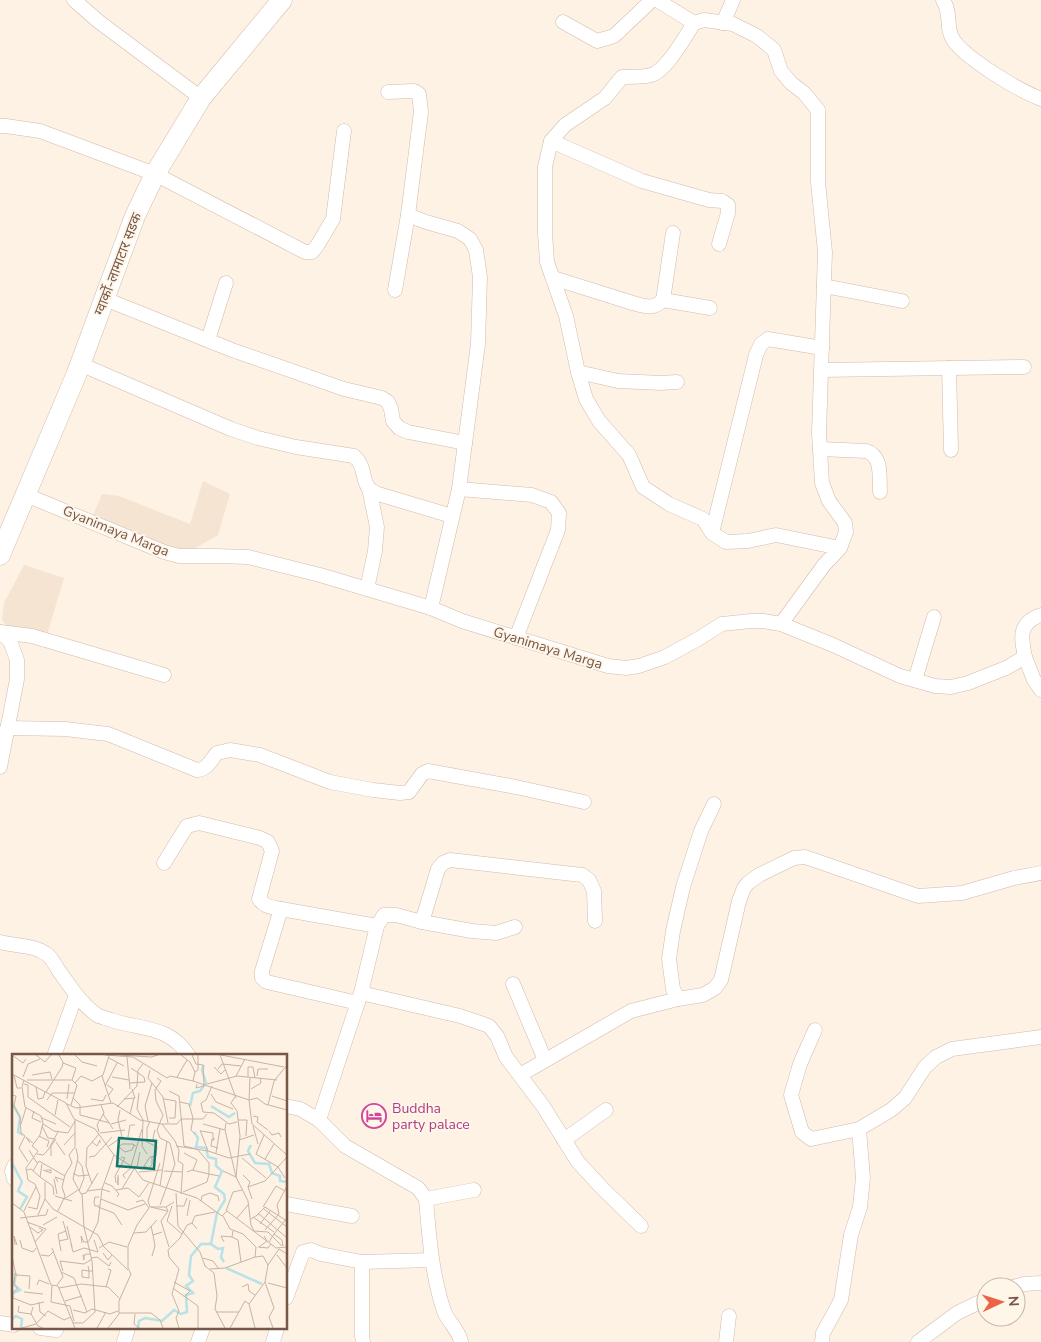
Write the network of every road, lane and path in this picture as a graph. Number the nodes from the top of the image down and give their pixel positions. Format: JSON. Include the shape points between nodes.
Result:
{"nodes":[{"id":1,"x":74,"y":0,"type":"edge"},
{"id":2,"x":282,"y":0,"type":"edge"},
{"id":3,"x":652,"y":0,"type":"edge"},
{"id":4,"x":657,"y":0,"type":"edge"},
{"id":5,"x":733,"y":0,"type":"edge"},
{"id":6,"x":943,"y":0,"type":"edge"},
{"id":7,"x":563,"y":22,"type":"dead end"},
{"id":8,"x":694,"y":23,"type":"junction"},
{"id":9,"x":723,"y":23,"type":"junction"},
{"id":10,"x":388,"y":92,"type":"dead end"},
{"id":11,"x":201,"y":98,"type":"junction"},
{"id":12,"x":1041,"y":99,"type":"edge"},
{"id":13,"x":0,"y":126,"type":"edge"},
{"id":14,"x":344,"y":130,"type":"dead end"},
{"id":15,"x":551,"y":141,"type":"junction"},
{"id":16,"x":155,"y":174,"type":"junction"},
{"id":17,"x":408,"y":215,"type":"junction"},
{"id":18,"x":673,"y":233,"type":"dead end"},
{"id":19,"x":719,"y":244,"type":"dead end"},
{"id":20,"x":553,"y":278,"type":"junction"},
{"id":21,"x":226,"y":283,"type":"dead end"},
{"id":22,"x":824,"y":286,"type":"junction"},
{"id":23,"x":395,"y":290,"type":"dead end"},
{"id":24,"x":105,"y":299,"type":"junction"},
{"id":25,"x":663,"y":300,"type":"junction"},
{"id":26,"x":902,"y":301,"type":"dead end"},
{"id":27,"x":710,"y":308,"type":"dead end"},
{"id":28,"x":208,"y":340,"type":"junction"},
{"id":29,"x":822,"y":348,"type":"junction"},
{"id":30,"x":80,"y":364,"type":"junction"},
{"id":31,"x":1024,"y":367,"type":"dead end"},
{"id":32,"x":949,"y":368,"type":"junction"},
{"id":33,"x":821,"y":370,"type":"junction"},
{"id":34,"x":578,"y":372,"type":"junction"},
{"id":35,"x":677,"y":382,"type":"dead end"},
{"id":36,"x":465,"y":443,"type":"junction"},
{"id":37,"x":820,"y":449,"type":"junction"},
{"id":38,"x":951,"y":450,"type":"dead end"},
{"id":39,"x":369,"y":488,"type":"junction"},
{"id":40,"x":458,"y":489,"type":"junction"},
{"id":41,"x":880,"y":492,"type":"dead end"},
{"id":42,"x":26,"y":494,"type":"junction"},
{"id":43,"x":452,"y":516,"type":"junction"},
{"id":44,"x":6,"y":527,"type":"edge"},
{"id":45,"x":712,"y":533,"type":"junction"},
{"id":46,"x":840,"y":548,"type":"junction"},
{"id":47,"x":0,"y":555,"type":"edge"},
{"id":48,"x":367,"y":589,"type":"junction"},
{"id":49,"x":431,"y":608,"type":"junction"},
{"id":50,"x":1041,"y":614,"type":"edge"},
{"id":51,"x":934,"y":617,"type":"dead end"},
{"id":52,"x":780,"y":624,"type":"junction"},
{"id":53,"x":0,"y":632,"type":"edge"},
{"id":54,"x":516,"y":638,"type":"junction"},
{"id":55,"x":1025,"y":657,"type":"junction"},
{"id":56,"x":164,"y":675,"type":"dead end"},
{"id":57,"x":915,"y":680,"type":"junction"},
{"id":58,"x":1041,"y":690,"type":"edge"},
{"id":59,"x":7,"y":728,"type":"junction"},
{"id":60,"x":0,"y":767,"type":"edge"},
{"id":61,"x":584,"y":802,"type":"dead end"},
{"id":62,"x":714,"y":804,"type":"dead end"},
{"id":63,"x":164,"y":863,"type":"dead end"},
{"id":64,"x":1041,"y":873,"type":"edge"},
{"id":65,"x":281,"y":909,"type":"junction"},
{"id":66,"x":595,"y":921,"type":"dead end"},
{"id":67,"x":422,"y":922,"type":"junction"},
{"id":68,"x":378,"y":926,"type":"junction"},
{"id":69,"x":515,"y":927,"type":"dead end"},
{"id":70,"x":0,"y":942,"type":"edge"},
{"id":71,"x":513,"y":984,"type":"dead end"},
{"id":72,"x":76,"y":995,"type":"junction"},
{"id":73,"x":360,"y":998,"type":"junction"},
{"id":74,"x":678,"y":999,"type":"junction"},
{"id":75,"x":815,"y":1030,"type":"dead end"},
{"id":76,"x":1041,"y":1037,"type":"edge"},
{"id":77,"x":55,"y":1054,"type":"edge"},
{"id":78,"x":187,"y":1054,"type":"edge"},
{"id":79,"x":545,"y":1060,"type":"junction"},
{"id":80,"x":520,"y":1075,"type":"junction"},
{"id":81,"x":288,"y":1106,"type":"edge"},
{"id":82,"x":606,"y":1110,"type":"dead end"},
{"id":83,"x":319,"y":1120,"type":"junction"},
{"id":84,"x":859,"y":1130,"type":"junction"},
{"id":85,"x":564,"y":1140,"type":"junction"},
{"id":86,"x":474,"y":1190,"type":"dead end"},
{"id":87,"x":426,"y":1199,"type":"junction"},
{"id":88,"x":288,"y":1204,"type":"edge"},
{"id":89,"x":352,"y":1216,"type":"dead end"},
{"id":90,"x":641,"y":1226,"type":"dead end"},
{"id":91,"x":432,"y":1260,"type":"junction"},
{"id":92,"x":362,"y":1262,"type":"junction"},
{"id":93,"x":1041,"y":1283,"type":"edge"},
{"id":94,"x":1026,"y":1284,"type":"edge"},
{"id":95,"x":288,"y":1293,"type":"edge"},
{"id":96,"x":976,"y":1303,"type":"edge"},
{"id":97,"x":729,"y":1316,"type":"dead end"},
{"id":98,"x":202,"y":1330,"type":"edge"},
{"id":99,"x":198,"y":1342,"type":"edge"},
{"id":100,"x":363,"y":1342,"type":"edge"},
{"id":101,"x":461,"y":1342,"type":"edge"},
{"id":102,"x":726,"y":1342,"type":"edge"},
{"id":103,"x":822,"y":1342,"type":"edge"},
{"id":104,"x":918,"y":1342,"type":"edge"}],
"edges":[{"from":1,"to":11,"type":"street"},
{"from":2,"to":11,"type":"main road","name":"ग्वार्को-लामाटार सडक"},
{"from":3,"to":7,"type":"street","via":[[614,36],[597,41]]},
{"from":4,"to":8,"type":"street"},
{"from":5,"to":9,"type":"street"},
{"from":6,"to":12,"type":"street","via":[[949,14],[949,31],[968,55]]},
{"from":8,"to":9,"type":"street","via":[[704,20]]},
{"from":8,"to":15,"type":"street","via":[[666,64],[654,74],[622,77],[605,98],[566,125]]},
{"from":9,"to":22,"type":"street","via":[[733,24],[757,36],[774,50],[781,71],[818,110]]},
{"from":10,"to":17,"type":"street","via":[[414,91],[419,94],[421,112]]},
{"from":11,"to":16,"type":"main road","name":"ग्वार्को-लामाटार सडक"},
{"from":13,"to":16,"type":"street","via":[[40,131]]},
{"from":14,"to":16,"type":"street","via":[[333,219],[312,252],[305,252]]},
{"from":15,"to":19,"type":"street","via":[[642,181],[728,205]]},
{"from":15,"to":20,"type":"street","via":[[545,167],[545,233]]},
{"from":16,"to":24,"type":"main road","name":"ग्वार्को-लामाटार सडक","via":[[135,216]]},
{"from":17,"to":23,"type":"street"},
{"from":17,"to":36,"type":"street","via":[[458,231],[470,239],[476,250],[480,277],[478,344]]},
{"from":18,"to":25,"type":"street"},
{"from":20,"to":25,"type":"street","via":[[649,307]]},
{"from":20,"to":34,"type":"street","via":[[566,316]]},
{"from":21,"to":28,"type":"street"},
{"from":22,"to":26,"type":"street"},
{"from":22,"to":29,"type":"street"},
{"from":24,"to":28,"type":"street"},
{"from":24,"to":30,"type":"main road","name":"ग्वार्को-लामाटार सडक"},
{"from":25,"to":27,"type":"street"},
{"from":28,"to":36,"type":"street","via":[[344,390],[382,398],[388,402],[399,428],[408,432]]},
{"from":29,"to":33,"type":"street"},
{"from":29,"to":45,"type":"street","via":[[768,338],[761,344]]},
{"from":30,"to":39,"type":"street","via":[[230,429],[296,447],[354,456],[360,461]]},
{"from":30,"to":42,"type":"main road","name":"ग्वार्को-लामाटार सडक"},
{"from":31,"to":32,"type":"street"},
{"from":32,"to":33,"type":"street"},
{"from":32,"to":38,"type":"street"},
{"from":33,"to":37,"type":"street"},
{"from":34,"to":35,"type":"street","via":[[618,381]]},
{"from":34,"to":45,"type":"street","via":[[586,399],[599,421],[629,455],[643,487],[669,504],[703,519]]},
{"from":36,"to":40,"type":"street"},
{"from":37,"to":41,"type":"street","via":[[873,453],[878,461]]},
{"from":37,"to":46,"type":"street","via":[[822,483],[829,501],[845,523],[846,532]]},
{"from":39,"to":43,"type":"street","via":[[378,494]]},
{"from":39,"to":48,"type":"street","via":[[377,527]]},
{"from":40,"to":43,"type":"street"},
{"from":40,"to":54,"type":"street","via":[[532,495],[551,502],[559,513],[558,530]]},
{"from":42,"to":44,"type":"main road","name":"ग्वार्को-लामाटार सडक"},
{"from":42,"to":48,"type":"street","name":"Gyanimaya Marga","via":[[164,552],[179,556],[248,557]]},
{"from":43,"to":49,"type":"street"},
{"from":44,"to":47,"type":"main road","name":"ग्वार्को-लामाटार सडक"},
{"from":45,"to":46,"type":"street","via":[[726,542],[776,535]]},
{"from":46,"to":52,"type":"street"},
{"from":48,"to":49,"type":"street","name":"Gyanimaya Marga"},
{"from":49,"to":54,"type":"street","name":"Gyanimaya Marga"},
{"from":50,"to":55,"type":"street","via":[[1033,617],[1021,636]]},
{"from":51,"to":57,"type":"street"},
{"from":52,"to":54,"type":"street","name":"Gyanimaya Marga","via":[[751,620],[722,624],[665,657],[626,668],[608,666]]},
{"from":52,"to":57,"type":"street","name":"Gyanimaya Marga"},
{"from":53,"to":56,"type":"street","via":[[32,636]]},
{"from":53,"to":59,"type":"street","via":[[10,641],[17,660],[17,679]]},
{"from":55,"to":57,"type":"street","name":"Gyanimaya Marga","via":[[1006,668],[951,687]]},
{"from":55,"to":58,"type":"street"},
{"from":59,"to":60,"type":"street"},
{"from":59,"to":61,"type":"street","via":[[108,734],[197,770],[207,766],[217,753],[230,750],[260,755],[330,782],[373,790],[409,792],[428,771]]},
{"from":62,"to":74,"type":"street","via":[[701,831],[673,931],[669,958],[673,989]]},
{"from":63,"to":65,"type":"street","via":[[187,826],[194,824],[260,838],[268,842],[272,851],[260,899],[267,906]]},
{"from":64,"to":74,"type":"street","via":[[962,893],[918,896],[825,863],[805,857],[794,858],[759,875],[744,888],[721,980],[715,988],[703,995]]},
{"from":65,"to":68,"type":"street"},
{"from":65,"to":73,"type":"street","via":[[262,978],[267,982]]},
{"from":66,"to":67,"type":"street","via":[[594,891],[582,874],[450,860],[438,868]]},
{"from":67,"to":68,"type":"street","via":[[384,915]]},
{"from":67,"to":69,"type":"street","via":[[496,933]]},
{"from":68,"to":73,"type":"street"},
{"from":70,"to":72,"type":"street","via":[[30,946],[49,956]]},
{"from":71,"to":79,"type":"street"},
{"from":72,"to":77,"type":"street"},
{"from":72,"to":78,"type":"street","via":[[97,1015],[172,1037]]},
{"from":73,"to":80,"type":"street","via":[[460,1016],[489,1026]]},
{"from":73,"to":83,"type":"street"},
{"from":74,"to":79,"type":"street","via":[[631,1011]]},
{"from":75,"to":84,"type":"street","via":[[791,1095],[802,1132],[811,1139]]},
{"from":76,"to":84,"type":"street","via":[[952,1049],[936,1057],[924,1067],[905,1098]]},
{"from":79,"to":80,"type":"street"},
{"from":80,"to":85,"type":"street"},
{"from":81,"to":83,"type":"street"},
{"from":82,"to":85,"type":"street"},
{"from":83,"to":87,"type":"street","via":[[345,1146],[418,1188]]},
{"from":84,"to":103,"type":"street","via":[[864,1178],[860,1207],[841,1300],[823,1333]]},
{"from":85,"to":90,"type":"street","via":[[578,1162]]},
{"from":86,"to":87,"type":"street"},
{"from":87,"to":91,"type":"street"},
{"from":88,"to":89,"type":"street"},
{"from":91,"to":92,"type":"street"},
{"from":91,"to":101,"type":"street","via":[[445,1313]]},
{"from":92,"to":95,"type":"street","via":[[310,1250],[303,1252]]},
{"from":92,"to":100,"type":"street"},
{"from":93,"to":94,"type":"street"},
{"from":96,"to":104,"type":"street","via":[[957,1312]]},
{"from":97,"to":102,"type":"street"},
{"from":98,"to":99,"type":"street"}]}
